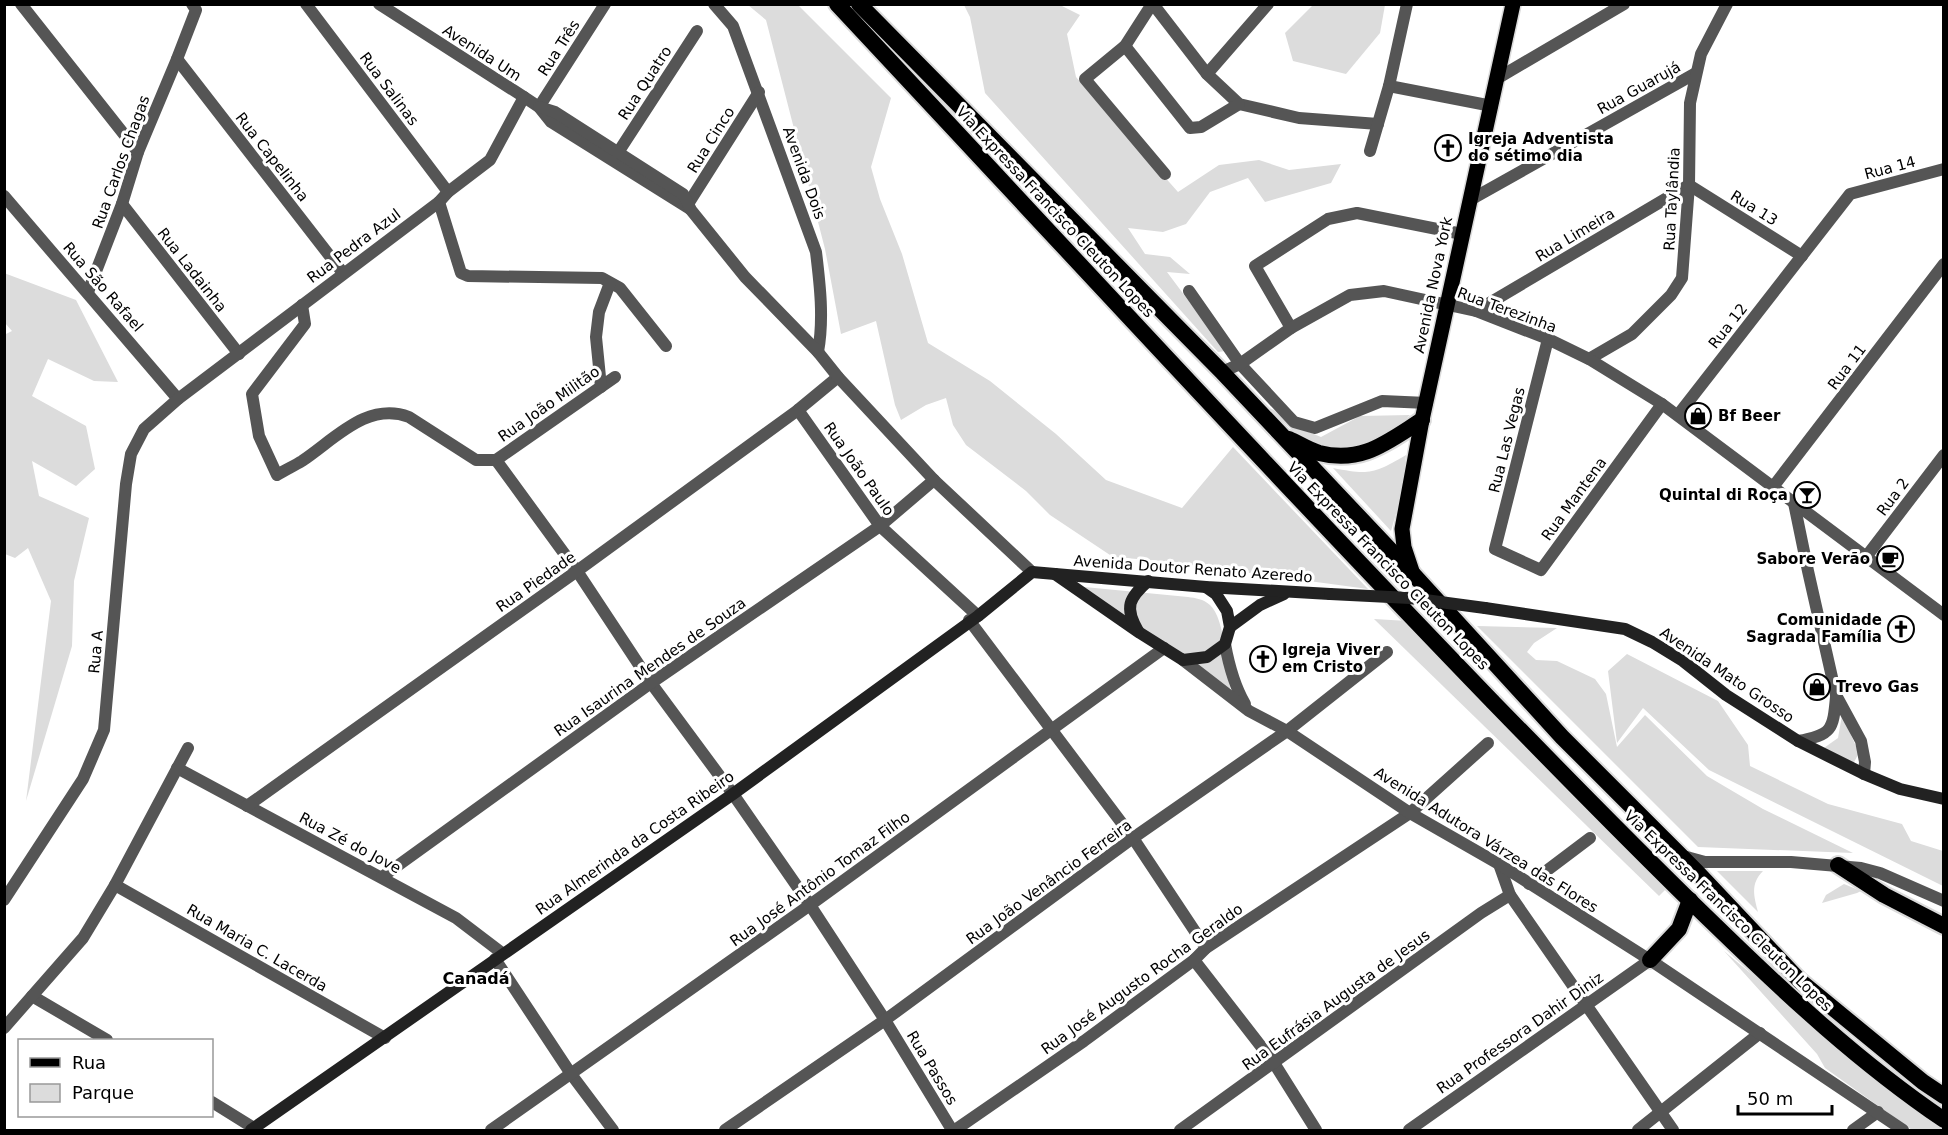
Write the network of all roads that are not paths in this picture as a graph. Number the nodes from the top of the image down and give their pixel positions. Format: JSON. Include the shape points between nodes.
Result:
{"nodes":[{"id":1,"x":21,"y":4,"type":"edge"},
{"id":2,"x":306,"y":4,"type":"edge"},
{"id":3,"x":379,"y":4,"type":"edge"},
{"id":4,"x":605,"y":4,"type":"edge"},
{"id":5,"x":837,"y":4,"type":"edge"},
{"id":6,"x":859,"y":4,"type":"edge"},
{"id":7,"x":1153,"y":4,"type":"edge"},
{"id":8,"x":1268,"y":4,"type":"edge"},
{"id":9,"x":1407,"y":4,"type":"edge"},
{"id":10,"x":1513,"y":4,"type":"edge"},
{"id":11,"x":1624,"y":4,"type":"edge"},
{"id":12,"x":1727,"y":4,"type":"edge"},
{"id":13,"x":194,"y":7,"type":"edge"},
{"id":14,"x":719,"y":9,"type":"edge"},
{"id":15,"x":696,"y":31,"type":"dead end"},
{"id":16,"x":1125,"y":46,"type":"junction"},
{"id":17,"x":177,"y":59,"type":"junction"},
{"id":18,"x":1696,"y":74,"type":"junction"},
{"id":19,"x":1208,"y":75,"type":"junction"},
{"id":20,"x":1498,"y":78,"type":"junction"},
{"id":21,"x":1389,"y":86,"type":"junction"},
{"id":22,"x":759,"y":92,"type":"junction"},
{"id":23,"x":524,"y":97,"type":"junction"},
{"id":24,"x":1239,"y":104,"type":"junction"},
{"id":25,"x":1492,"y":106,"type":"junction"},
{"id":26,"x":539,"y":107,"type":"junction"},
{"id":27,"x":1378,"y":124,"type":"junction"},
{"id":28,"x":619,"y":151,"type":"junction"},
{"id":29,"x":1370,"y":151,"type":"dead end"},
{"id":30,"x":138,"y":152,"type":"junction"},
{"id":31,"x":1944,"y":169,"type":"edge"},
{"id":32,"x":1165,"y":174,"type":"dead end"},
{"id":33,"x":1689,"y":185,"type":"junction"},
{"id":34,"x":448,"y":192,"type":"junction"},
{"id":35,"x":4,"y":196,"type":"edge"},
{"id":36,"x":1470,"y":200,"type":"junction"},
{"id":37,"x":439,"y":202,"type":"junction"},
{"id":38,"x":122,"y":204,"type":"junction"},
{"id":39,"x":690,"y":207,"type":"junction"},
{"id":40,"x":1462,"y":234,"type":"junction"},
{"id":41,"x":1802,"y":256,"type":"junction"},
{"id":42,"x":1944,"y":264,"type":"edge"},
{"id":43,"x":343,"y":273,"type":"junction"},
{"id":44,"x":610,"y":283,"type":"junction"},
{"id":45,"x":1189,"y":291,"type":"dead end"},
{"id":46,"x":88,"y":292,"type":"junction"},
{"id":47,"x":1447,"y":303,"type":"junction"},
{"id":48,"x":302,"y":305,"type":"junction"},
{"id":49,"x":1476,"y":311,"type":"junction"},
{"id":50,"x":1291,"y":328,"type":"junction"},
{"id":51,"x":1548,"y":339,"type":"junction"},
{"id":52,"x":666,"y":346,"type":"dead end"},
{"id":53,"x":818,"y":352,"type":"junction"},
{"id":54,"x":239,"y":354,"type":"junction"},
{"id":55,"x":1589,"y":359,"type":"junction"},
{"id":56,"x":1240,"y":364,"type":"junction"},
{"id":57,"x":1222,"y":372,"type":"junction"},
{"id":58,"x":615,"y":377,"type":"dead end"},
{"id":59,"x":838,"y":377,"type":"junction"},
{"id":60,"x":601,"y":387,"type":"junction"},
{"id":61,"x":178,"y":399,"type":"junction"},
{"id":62,"x":1427,"y":403,"type":"junction"},
{"id":63,"x":1662,"y":404,"type":"junction"},
{"id":64,"x":798,"y":410,"type":"junction"},
{"id":65,"x":1678,"y":416,"type":"junction"},
{"id":66,"x":1422,"y":420,"type":"junction"},
{"id":67,"x":1280,"y":435,"type":"junction"},
{"id":68,"x":1944,"y":455,"type":"edge"},
{"id":69,"x":496,"y":460,"type":"junction"},
{"id":70,"x":934,"y":480,"type":"junction"},
{"id":71,"x":1773,"y":487,"type":"junction"},
{"id":72,"x":1794,"y":503,"type":"junction"},
{"id":73,"x":880,"y":526,"type":"junction"},
{"id":74,"x":1495,"y":549,"type":"joint"},
{"id":75,"x":1866,"y":557,"type":"junction"},
{"id":76,"x":577,"y":571,"type":"junction"},
{"id":77,"x":1032,"y":572,"type":"junction"},
{"id":78,"x":1054,"y":574,"type":"junction"},
{"id":79,"x":1413,"y":574,"type":"junction"},
{"id":80,"x":1148,"y":581,"type":"junction"},
{"id":81,"x":1206,"y":587,"type":"junction"},
{"id":82,"x":1288,"y":593,"type":"junction"},
{"id":83,"x":1485,"y":608,"type":"joint"},
{"id":84,"x":1944,"y":615,"type":"edge"},
{"id":85,"x":974,"y":618,"type":"junction"},
{"id":86,"x":1230,"y":627,"type":"junction"},
{"id":87,"x":1140,"y":633,"type":"junction"},
{"id":88,"x":1225,"y":644,"type":"junction"},
{"id":89,"x":1164,"y":648,"type":"junction"},
{"id":90,"x":1387,"y":652,"type":"dead end"},
{"id":91,"x":1183,"y":660,"type":"junction"},
{"id":92,"x":651,"y":683,"type":"junction"},
{"id":93,"x":1836,"y":695,"type":"junction"},
{"id":94,"x":1249,"y":711,"type":"junction"},
{"id":95,"x":1052,"y":730,"type":"junction"},
{"id":96,"x":1287,"y":731,"type":"junction"},
{"id":97,"x":1798,"y":741,"type":"junction"},
{"id":98,"x":1488,"y":743,"type":"dead end"},
{"id":99,"x":188,"y":748,"type":"dead end"},
{"id":100,"x":177,"y":768,"type":"junction"},
{"id":101,"x":1864,"y":774,"type":"junction"},
{"id":102,"x":733,"y":794,"type":"junction"},
{"id":103,"x":1944,"y":799,"type":"edge"},
{"id":104,"x":247,"y":806,"type":"junction"},
{"id":105,"x":1410,"y":813,"type":"junction"},
{"id":106,"x":1133,"y":838,"type":"junction"},
{"id":107,"x":1590,"y":838,"type":"dead end"},
{"id":108,"x":1678,"y":855,"type":"junction"},
{"id":109,"x":1499,"y":864,"type":"junction"},
{"id":110,"x":1838,"y":865,"type":"junction"},
{"id":111,"x":382,"y":877,"type":"junction"},
{"id":112,"x":1529,"y":884,"type":"junction"},
{"id":113,"x":115,"y":885,"type":"junction"},
{"id":114,"x":1510,"y":895,"type":"junction"},
{"id":115,"x":4,"y":900,"type":"edge"},
{"id":116,"x":1690,"y":900,"type":"junction"},
{"id":117,"x":1944,"y":901,"type":"edge"},
{"id":118,"x":810,"y":905,"type":"junction"},
{"id":119,"x":1944,"y":926,"type":"edge"},
{"id":120,"x":1206,"y":948,"type":"junction"},
{"id":121,"x":499,"y":956,"type":"junction"},
{"id":122,"x":1194,"y":960,"type":"junction"},
{"id":123,"x":1650,"y":960,"type":"junction"},
{"id":124,"x":32,"y":996,"type":"junction"},
{"id":125,"x":1585,"y":1005,"type":"junction"},
{"id":126,"x":885,"y":1020,"type":"junction"},
{"id":127,"x":4,"y":1028,"type":"edge"},
{"id":128,"x":1760,"y":1033,"type":"junction"},
{"id":129,"x":385,"y":1038,"type":"junction"},
{"id":130,"x":104,"y":1039,"type":"edge"},
{"id":131,"x":1274,"y":1063,"type":"junction"},
{"id":132,"x":572,"y":1074,"type":"junction"},
{"id":133,"x":1944,"y":1096,"type":"edge"},
{"id":134,"x":213,"y":1103,"type":"edge"},
{"id":135,"x":1878,"y":1112,"type":"junction"},
{"id":136,"x":1661,"y":1114,"type":"junction"},
{"id":137,"x":1944,"y":1120,"type":"edge"},
{"id":138,"x":254,"y":1130,"type":"edge"},
{"id":139,"x":491,"y":1131,"type":"edge"},
{"id":140,"x":613,"y":1131,"type":"edge"},
{"id":141,"x":725,"y":1131,"type":"edge"},
{"id":142,"x":954,"y":1131,"type":"edge"},
{"id":143,"x":1180,"y":1131,"type":"edge"},
{"id":144,"x":1316,"y":1131,"type":"edge"},
{"id":145,"x":1409,"y":1131,"type":"edge"},
{"id":146,"x":1638,"y":1131,"type":"edge"},
{"id":147,"x":1673,"y":1131,"type":"edge"},
{"id":148,"x":1853,"y":1131,"type":"edge"},
{"id":149,"x":1903,"y":1131,"type":"edge"}],
"edges":[{"from":1,"to":30,"type":"street"},
{"from":2,"to":34,"type":"street","name":"Rua Salinas"},
{"from":3,"to":23,"type":"street","name":"Avenida Um"},
{"from":4,"to":26,"type":"street","name":"Rua Três"},
{"from":5,"to":116,"type":"highway","name":"Via Expressa Francisco Cleuton Lopes","via":[[1364,568],[1604,817]]},
{"from":6,"to":57,"type":"highway","name":"Via Expressa Francisco Cleuton Lopes"},
{"from":7,"to":16,"type":"street"},
{"from":7,"to":19,"type":"street"},
{"from":8,"to":19,"type":"street"},
{"from":9,"to":21,"type":"street"},
{"from":10,"to":20,"type":"main road","name":"Avenida Nova York"},
{"from":11,"to":20,"type":"street"},
{"from":12,"to":18,"type":"street","name":"Rua Taylândia","via":[[1701,54]]},
{"from":13,"to":17,"type":"street","name":"Rua Carlos Chagas"},
{"from":14,"to":22,"type":"street","name":"Avenida Dois","via":[[733,26]]},
{"from":15,"to":28,"type":"street","name":"Rua Quatro"},
{"from":16,"to":24,"type":"street","via":[[1190,128],[1201,127]]},
{"from":16,"to":32,"type":"street","via":[[1085,79]]},
{"from":17,"to":30,"type":"street","name":"Rua Carlos Chagas"},
{"from":17,"to":43,"type":"street","name":"Rua Capelinha"},
{"from":18,"to":33,"type":"street","name":"Rua Taylândia","via":[[1690,103]]},
{"from":18,"to":36,"type":"street","name":"Rua Guarujá"},
{"from":19,"to":24,"type":"street"},
{"from":20,"to":25,"type":"main road","name":"Avenida Nova York"},
{"from":21,"to":25,"type":"street"},
{"from":21,"to":27,"type":"street"},
{"from":22,"to":39,"type":"street","name":"Rua Cinco"},
{"from":22,"to":53,"type":"street","name":"Avenida Dois","via":[[816,252],[822,331]]},
{"from":23,"to":26,"type":"street","name":"Avenida Um"},
{"from":23,"to":34,"type":"street","name":"Rua Pedra Azul","via":[[490,160]]},
{"from":24,"to":27,"type":"street","via":[[1299,118]]},
{"from":25,"to":36,"type":"main road","name":"Avenida Nova York"},
{"from":26,"to":28,"type":"street","via":[[555,112]]},
{"from":26,"to":39,"type":"street","via":[[551,122]]},
{"from":27,"to":29,"type":"street"},
{"from":28,"to":39,"type":"street","via":[[683,194]]},
{"from":30,"to":38,"type":"street","name":"Rua Carlos Chagas"},
{"from":31,"to":41,"type":"street","name":"Rua 14","via":[[1850,194]]},
{"from":33,"to":41,"type":"street","name":"Rua 13"},
{"from":33,"to":49,"type":"street","name":"Rua Limeira"},
{"from":33,"to":55,"type":"street","name":"Rua Taylândia","via":[[1682,278],[1671,296],[1632,334]]},
{"from":34,"to":37,"type":"street","name":"Rua Pedra Azul"},
{"from":35,"to":46,"type":"street","name":"Rua São Rafael"},
{"from":36,"to":40,"type":"main road","name":"Avenida Nova York"},
{"from":37,"to":43,"type":"street","name":"Rua Pedra Azul"},
{"from":37,"to":44,"type":"street","via":[[461,273],[602,278]]},
{"from":38,"to":46,"type":"street","name":"Rua Carlos Chagas"},
{"from":38,"to":54,"type":"street","name":"Rua Ladainha"},
{"from":39,"to":53,"type":"street","via":[[745,278]]},
{"from":40,"to":47,"type":"main road","name":"Avenida Nova York"},
{"from":40,"to":50,"type":"street","via":[[1357,213],[1328,219],[1255,266]]},
{"from":41,"to":65,"type":"street","name":"Rua 12"},
{"from":42,"to":71,"type":"street","name":"Rua 11"},
{"from":43,"to":48,"type":"street","name":"Rua Pedra Azul"},
{"from":44,"to":52,"type":"street","via":[[620,288]]},
{"from":44,"to":60,"type":"street","via":[[599,312],[596,337]]},
{"from":45,"to":56,"type":"street"},
{"from":46,"to":61,"type":"street","name":"Rua São Rafael"},
{"from":47,"to":49,"type":"street","name":"Rua Terezinha"},
{"from":47,"to":50,"type":"street","name":"Rua Terezinha","via":[[1383,291],[1350,295]]},
{"from":47,"to":62,"type":"main road","name":"Avenida Nova York"},
{"from":48,"to":54,"type":"street","name":"Rua Pedra Azul"},
{"from":48,"to":69,"type":"street","via":[[305,324],[252,394],[259,436],[277,475],[301,462],[356,420],[399,413],[476,460]]},
{"from":49,"to":51,"type":"street","name":"Rua Terezinha"},
{"from":50,"to":56,"type":"street","name":"Rua Terezinha"},
{"from":51,"to":55,"type":"street","name":"Rua Terezinha"},
{"from":51,"to":74,"type":"street","name":"Rua Las Vegas"},
{"from":53,"to":59,"type":"street"},
{"from":54,"to":61,"type":"street","name":"Rua Pedra Azul"},
{"from":55,"to":63,"type":"street","name":"Rua Terezinha"},
{"from":56,"to":57,"type":"street","name":"Rua Terezinha"},
{"from":56,"to":62,"type":"street","via":[[1294,422],[1315,428],[1382,401]]},
{"from":57,"to":67,"type":"highway","name":"Via Expressa Francisco Cleuton Lopes"},
{"from":58,"to":60,"type":"street","name":"Rua João Militão"},
{"from":59,"to":64,"type":"street","name":"Rua Piedade"},
{"from":59,"to":70,"type":"street"},
{"from":60,"to":69,"type":"street","name":"Rua João Militão"},
{"from":61,"to":115,"type":"street","name":"Rua A","via":[[144,429],[131,454],[104,730],[83,778]]},
{"from":62,"to":66,"type":"main road","name":"Avenida Nova York"},
{"from":63,"to":65,"type":"street","name":"Rua Terezinha"},
{"from":63,"to":74,"type":"street","name":"Rua Mantena","via":[[1541,570]]},
{"from":64,"to":73,"type":"street","name":"Rua João Paulo"},
{"from":64,"to":76,"type":"street","name":"Rua Piedade"},
{"from":65,"to":71,"type":"street","name":"Rua Terezinha"},
{"from":66,"to":67,"type":"highway","via":[[1379,448],[1349,457],[1317,453]]},
{"from":66,"to":79,"type":"main road","name":"Avenida Nova York","via":[[1402,529]]},
{"from":67,"to":79,"type":"highway","name":"Via Expressa Francisco Cleuton Lopes"},
{"from":68,"to":75,"type":"street","name":"Rua 2"},
{"from":69,"to":76,"type":"street","name":"Rua João Militão"},
{"from":70,"to":73,"type":"street","name":"Rua Isaurina Mendes de Souza"},
{"from":70,"to":77,"type":"street"},
{"from":71,"to":72,"type":"street","name":"Rua Terezinha"},
{"from":72,"to":75,"type":"street","name":"Rua Terezinha"},
{"from":72,"to":93,"type":"street"},
{"from":73,"to":85,"type":"street","name":"Rua João Paulo"},
{"from":73,"to":92,"type":"street","name":"Rua Isaurina Mendes de Souza"},
{"from":75,"to":84,"type":"street","name":"Rua Terezinha"},
{"from":76,"to":92,"type":"street","name":"Rua João Militão"},
{"from":76,"to":104,"type":"street","name":"Rua Piedade"},
{"from":77,"to":78,"type":"main road","name":"Avenida Doutor Renato Azeredo"},
{"from":77,"to":85,"type":"main road","name":"Rua Almerinda da Costa Ribeiro"},
{"from":78,"to":80,"type":"main road","name":"Avenida Doutor Renato Azeredo"},
{"from":78,"to":87,"type":"main road","name":"Avenida Adutora Várzea das Flores"},
{"from":79,"to":108,"type":"highway","name":"Via Expressa Francisco Cleuton Lopes","via":[[1562,737]]},
{"from":80,"to":81,"type":"main road","name":"Avenida Doutor Renato Azeredo"},
{"from":80,"to":87,"type":"main road","via":[[1130,603],[1130,618]]},
{"from":81,"to":82,"type":"main road","name":"Avenida Doutor Renato Azeredo"},
{"from":81,"to":86,"type":"main road","via":[[1227,611]]},
{"from":82,"to":83,"type":"main road","name":"Avenida Doutor Renato Azeredo","bridge":true,"via":[[1410,598]]},
{"from":82,"to":86,"type":"main road","via":[[1260,605]]},
{"from":83,"to":97,"type":"main road","name":"Avenida Mato Grosso","via":[[1625,629],[1683,661],[1726,695]]},
{"from":85,"to":95,"type":"street","name":"Rua João Paulo"},
{"from":85,"to":102,"type":"main road","name":"Rua Almerinda da Costa Ribeiro"},
{"from":86,"to":88,"type":"main road"},
{"from":87,"to":89,"type":"main road","name":"Avenida Adutora Várzea das Flores"},
{"from":88,"to":91,"type":"main road","via":[[1207,657]]},
{"from":88,"to":94,"type":"street","via":[[1236,689]]},
{"from":89,"to":91,"type":"main road","name":"Avenida Adutora Várzea das Flores"},
{"from":89,"to":95,"type":"street","name":"Rua José Antônio Tomaz Filho"},
{"from":90,"to":96,"type":"street","name":"Rua João Venâncio Ferreira"},
{"from":91,"to":94,"type":"street","name":"Avenida Adutora Várzea das Flores"},
{"from":92,"to":102,"type":"street","name":"Rua João Militão"},
{"from":92,"to":111,"type":"street","name":"Rua Isaurina Mendes de Souza"},
{"from":93,"to":97,"type":"street","via":[[1834,724],[1820,737]]},
{"from":93,"to":101,"type":"street","via":[[1860,741]]},
{"from":94,"to":96,"type":"street","name":"Avenida Adutora Várzea das Flores"},
{"from":95,"to":106,"type":"street","name":"Rua João Paulo"},
{"from":95,"to":118,"type":"street","name":"Rua José Antônio Tomaz Filho"},
{"from":96,"to":105,"type":"street","name":"Avenida Adutora Várzea das Flores"},
{"from":96,"to":106,"type":"street","name":"Rua João Venâncio Ferreira"},
{"from":97,"to":101,"type":"main road","name":"Avenida Mato Grosso"},
{"from":98,"to":105,"type":"street","name":"Rua José Augusto Rocha Geraldo"},
{"from":99,"to":100,"type":"street"},
{"from":100,"to":104,"type":"street","name":"Rua Zé do Jove"},
{"from":100,"to":113,"type":"street"},
{"from":101,"to":103,"type":"main road","name":"Avenida Mato Grosso","via":[[1900,789]]},
{"from":102,"to":118,"type":"street","name":"Rua Passos"},
{"from":102,"to":121,"type":"main road","name":"Rua Almerinda da Costa Ribeiro"},
{"from":104,"to":111,"type":"street","name":"Rua Zé do Jove"},
{"from":105,"to":109,"type":"street","name":"Avenida Adutora Várzea das Flores"},
{"from":105,"to":120,"type":"street","name":"Rua José Augusto Rocha Geraldo"},
{"from":106,"to":120,"type":"street","name":"Rua João Paulo"},
{"from":106,"to":126,"type":"street","name":"Rua João Venâncio Ferreira"},
{"from":107,"to":112,"type":"street"},
{"from":108,"to":110,"type":"street","via":[[1705,862]]},
{"from":108,"to":133,"type":"highway","name":"Via Expressa Francisco Cleuton Lopes","via":[[1800,981]]},
{"from":109,"to":112,"type":"street","name":"Avenida Adutora Várzea das Flores"},
{"from":109,"to":114,"type":"street"},
{"from":110,"to":117,"type":"street","via":[[1880,873]]},
{"from":110,"to":119,"type":"highway","via":[[1884,895]]},
{"from":111,"to":121,"type":"street","name":"Rua Zé do Jove","via":[[456,918]]},
{"from":112,"to":123,"type":"street","name":"Avenida Adutora Várzea das Flores"},
{"from":113,"to":124,"type":"street","via":[[83,938]]},
{"from":113,"to":129,"type":"street","name":"Rua Maria C. Lacerda"},
{"from":114,"to":125,"type":"street"},
{"from":114,"to":131,"type":"street","name":"Rua Eufrásia Augusta de Jesus"},
{"from":116,"to":123,"type":"highway","via":[[1679,929]]},
{"from":116,"to":137,"type":"highway","name":"Via Expressa Francisco Cleuton Lopes","via":[[1845,1046]]},
{"from":118,"to":126,"type":"street","name":"Rua Passos"},
{"from":118,"to":132,"type":"street","name":"Rua José Antônio Tomaz Filho"},
{"from":120,"to":122,"type":"street","name":"Rua José Augusto Rocha Geraldo"},
{"from":121,"to":129,"type":"main road","name":"Rua Almerinda da Costa Ribeiro"},
{"from":121,"to":132,"type":"street","name":"Rua Zé do Jove"},
{"from":122,"to":131,"type":"street"},
{"from":122,"to":142,"type":"street","name":"Rua José Augusto Rocha Geraldo"},
{"from":123,"to":125,"type":"street","name":"Rua Professora Dahir Diniz"},
{"from":123,"to":128,"type":"street","name":"Avenida Adutora Várzea das Flores"},
{"from":124,"to":127,"type":"street"},
{"from":124,"to":130,"type":"street"},
{"from":125,"to":136,"type":"street"},
{"from":125,"to":145,"type":"street","name":"Rua Professora Dahir Diniz"},
{"from":126,"to":141,"type":"street","name":"Rua João Venâncio Ferreira"},
{"from":126,"to":142,"type":"street","name":"Rua Passos"},
{"from":128,"to":135,"type":"street","name":"Avenida Adutora Várzea das Flores"},
{"from":128,"to":136,"type":"street"},
{"from":129,"to":138,"type":"main road","name":"Rua Almerinda da Costa Ribeiro"},
{"from":131,"to":143,"type":"street","name":"Rua Eufrásia Augusta de Jesus"},
{"from":131,"to":144,"type":"street"},
{"from":132,"to":139,"type":"street","name":"Rua José Antônio Tomaz Filho"},
{"from":132,"to":140,"type":"street","name":"Rua Zé do Jove"},
{"from":134,"to":138,"type":"street"},
{"from":135,"to":148,"type":"street"},
{"from":135,"to":149,"type":"street","name":"Avenida Adutora Várzea das Flores"},
{"from":136,"to":146,"type":"street"},
{"from":136,"to":147,"type":"street"}]}
